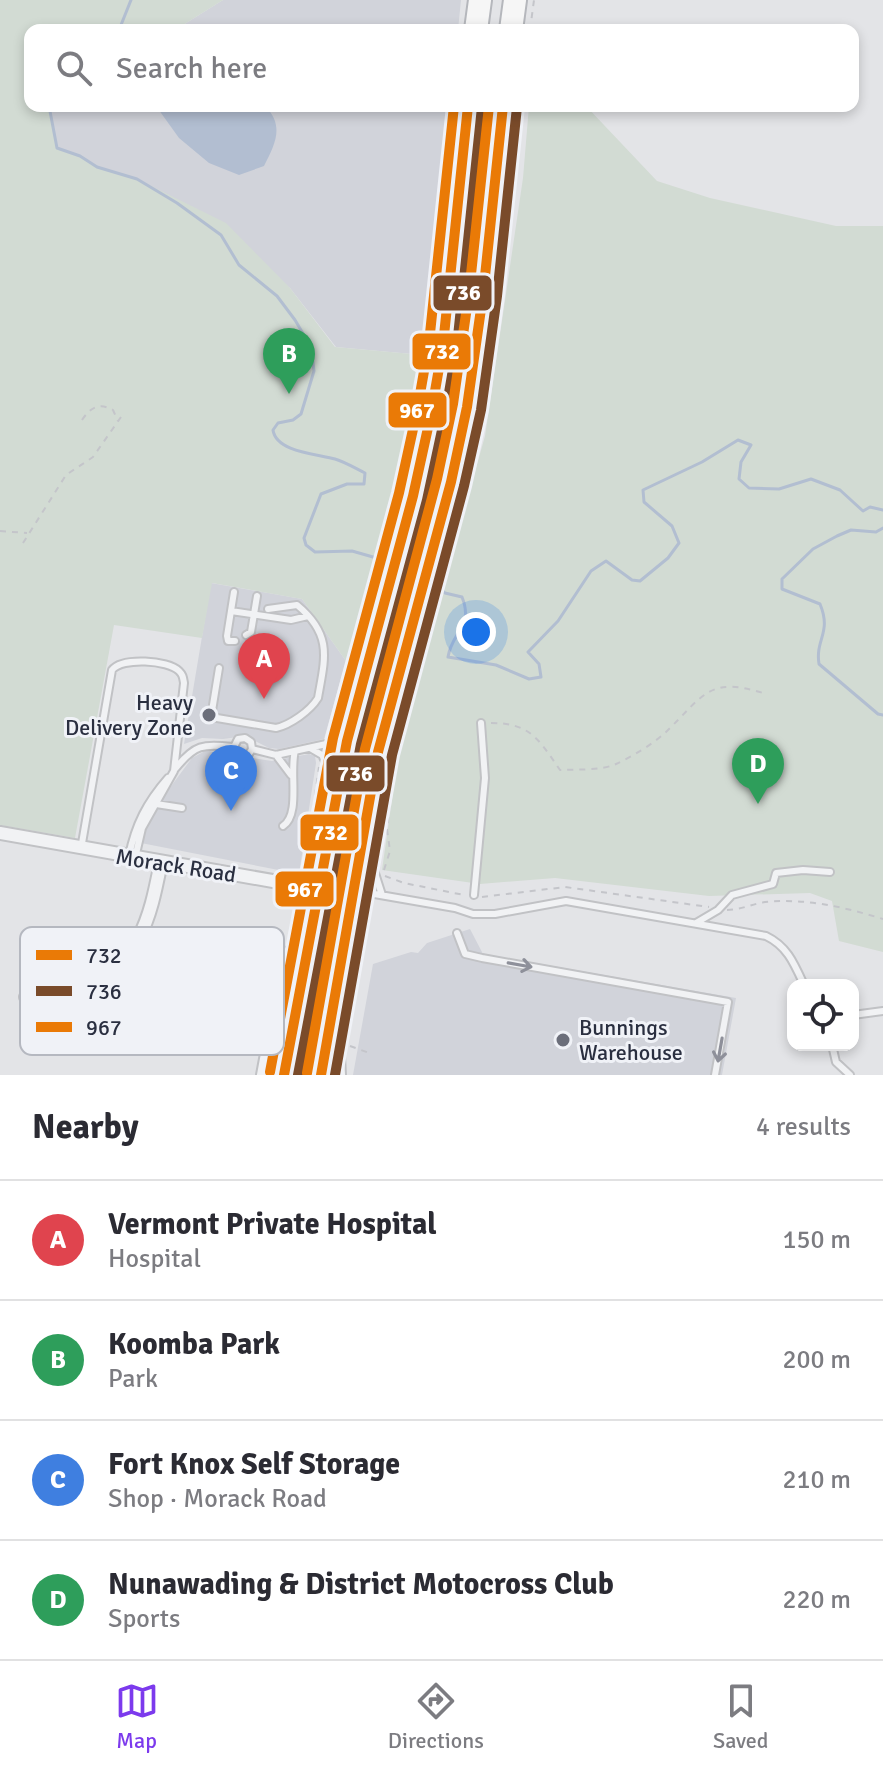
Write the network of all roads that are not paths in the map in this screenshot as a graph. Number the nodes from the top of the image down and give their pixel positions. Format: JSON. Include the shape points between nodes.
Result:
{"nodes":[{"id":1,"x":480,"y":0,"type":"edge"},
{"id":2,"x":515,"y":0,"type":"edge"},
{"id":3,"x":477,"y":24,"type":"edge"},
{"id":4,"x":512,"y":24,"type":"edge"},
{"id":5,"x":467,"y":112,"type":"edge"},
{"id":6,"x":502,"y":112,"type":"edge"},
{"id":7,"x":234,"y":592,"type":"dead end"},
{"id":8,"x":257,"y":596,"type":"dead end"},
{"id":9,"x":268,"y":609,"type":"dead end"},
{"id":10,"x":231,"y":611,"type":"junction"},
{"id":11,"x":254,"y":615,"type":"junction"},
{"id":12,"x":308,"y":616,"type":"junction"},
{"id":13,"x":246,"y":635,"type":"dead end"},
{"id":14,"x":235,"y":641,"type":"dead end"},
{"id":15,"x":220,"y":671,"type":"dead end"},
{"id":16,"x":240,"y":722,"type":"junction"},
{"id":17,"x":481,"y":723,"type":"road end"},
{"id":18,"x":250,"y":724,"type":"junction"},
{"id":19,"x":238,"y":739,"type":"junction"},
{"id":20,"x":248,"y":740,"type":"junction"},
{"id":21,"x":347,"y":741,"type":"junction"},
{"id":22,"x":234,"y":747,"type":"junction"},
{"id":23,"x":310,"y":748,"type":"junction"},
{"id":24,"x":252,"y":749,"type":"junction"},
{"id":25,"x":295,"y":751,"type":"junction"},
{"id":26,"x":276,"y":755,"type":"junction"},
{"id":27,"x":174,"y":771,"type":"junction"},
{"id":28,"x":291,"y":775,"type":"junction"},
{"id":29,"x":338,"y":784,"type":"junction"},
{"id":30,"x":156,"y":804,"type":"junction"},
{"id":31,"x":182,"y":808,"type":"dead end"},
{"id":32,"x":283,"y":826,"type":"dead end"},
{"id":33,"x":364,"y":828,"type":"junction"},
{"id":34,"x":0,"y":833,"type":"edge"},
{"id":35,"x":81,"y":849,"type":"junction"},
{"id":36,"x":132,"y":858,"type":"junction"},
{"id":37,"x":161,"y":862,"type":"junction"},
{"id":38,"x":830,"y":872,"type":"dead end"},
{"id":39,"x":317,"y":887,"type":"junction"},
{"id":40,"x":353,"y":891,"type":"junction"},
{"id":41,"x":382,"y":895,"type":"junction"},
{"id":42,"x":474,"y":895,"type":"road end"},
{"id":43,"x":696,"y":923,"type":"junction"},
{"id":44,"x":146,"y":927,"type":"edge"},
{"id":45,"x":457,"y":933,"type":"dead end"},
{"id":46,"x":307,"y":943,"type":"junction"},
{"id":47,"x":343,"y":954,"type":"junction"},
{"id":48,"x":284,"y":962,"type":"edge"},
{"id":49,"x":801,"y":979,"type":"edge"},
{"id":50,"x":883,"y":1011,"type":"edge"},
{"id":51,"x":859,"y":1014,"type":"edge"},
{"id":52,"x":833,"y":1051,"type":"edge"},
{"id":53,"x":267,"y":1055,"type":"edge"},
{"id":54,"x":263,"y":1075,"type":"edge"},
{"id":55,"x":284,"y":1075,"type":"edge"},
{"id":56,"x":321,"y":1075,"type":"edge"},
{"id":57,"x":342,"y":1075,"type":"edge"},
{"id":58,"x":715,"y":1075,"type":"edge"},
{"id":59,"x":850,"y":1075,"type":"edge"}],
"edges":[{"from":1,"to":3,"type":"highway"},
{"from":2,"to":4,"type":"highway"},
{"from":5,"to":21,"type":"highway","via":[[443,345],[423,456]]},
{"from":6,"to":33,"type":"highway","via":[[473,373],[442,548],[390,705]]},
{"from":7,"to":10,"type":"lane"},
{"from":8,"to":11,"type":"lane"},
{"from":9,"to":12,"type":"lane","via":[[292,604]]},
{"from":10,"to":11,"type":"lane"},
{"from":10,"to":14,"type":"lane","via":[[227,636]]},
{"from":11,"to":12,"type":"lane","via":[[291,620]]},
{"from":11,"to":13,"type":"lane"},
{"from":12,"to":18,"type":"lane","via":[[325,644],[318,698],[283,727]]},
{"from":15,"to":16,"type":"lane","via":[[213,716]]},
{"from":16,"to":18,"type":"lane"},
{"from":16,"to":19,"type":"lane"},
{"from":17,"to":42,"type":"lane","via":[[485,778]]},
{"from":18,"to":20,"type":"lane"},
{"from":19,"to":20,"type":"lane"},
{"from":19,"to":22,"type":"lane"},
{"from":20,"to":24,"type":"lane"},
{"from":21,"to":23,"type":"lane"},
{"from":21,"to":29,"type":"highway"},
{"from":22,"to":24,"type":"lane","via":[[243,757]]},
{"from":22,"to":27,"type":"lane","via":[[200,746]]},
{"from":23,"to":25,"type":"lane"},
{"from":23,"to":29,"type":"lane","via":[[322,755]]},
{"from":24,"to":26,"type":"lane"},
{"from":25,"to":26,"type":"lane"},
{"from":25,"to":28,"type":"lane"},
{"from":26,"to":28,"type":"lane"},
{"from":27,"to":30,"type":"lane"},
{"from":27,"to":35,"type":"lane","via":[[182,674],[160,665],[117,664]]},
{"from":27,"to":36,"type":"lane","via":[[135,828]]},
{"from":28,"to":32,"type":"lane","via":[[293,800],[289,822]]},
{"from":29,"to":39,"type":"highway"},
{"from":30,"to":31,"type":"lane"},
{"from":30,"to":36,"type":"lane"},
{"from":33,"to":40,"type":"highway"},
{"from":33,"to":41,"type":"lane","via":[[370,833]]},
{"from":34,"to":35,"type":"street","name":"Morack Road"},
{"from":35,"to":36,"type":"street","name":"Morack Road"},
{"from":36,"to":37,"type":"street","name":"Morack Road"},
{"from":37,"to":39,"type":"street","name":"Morack Road"},
{"from":37,"to":44,"type":"street"},
{"from":38,"to":43,"type":"lane","via":[[776,873],[773,884],[732,895]]},
{"from":39,"to":40,"type":"street","name":"Morack Road"},
{"from":39,"to":46,"type":"highway"},
{"from":40,"to":41,"type":"lane"},
{"from":40,"to":47,"type":"highway"},
{"from":41,"to":43,"type":"lane","via":[[473,914],[566,901]]},
{"from":43,"to":49,"type":"lane","via":[[781,943]]},
{"from":45,"to":58,"type":"lane","one_way":true,"via":[[465,954],[728,1002]]},
{"from":46,"to":48,"type":"street"},
{"from":46,"to":55,"type":"highway"},
{"from":47,"to":56,"type":"highway"},
{"from":47,"to":57,"type":"lane","via":[[347,989],[340,1036]]},
{"from":50,"to":51,"type":"lane"},
{"from":52,"to":59,"type":"lane","via":[[836,1062]]},
{"from":53,"to":54,"type":"street"}]}
